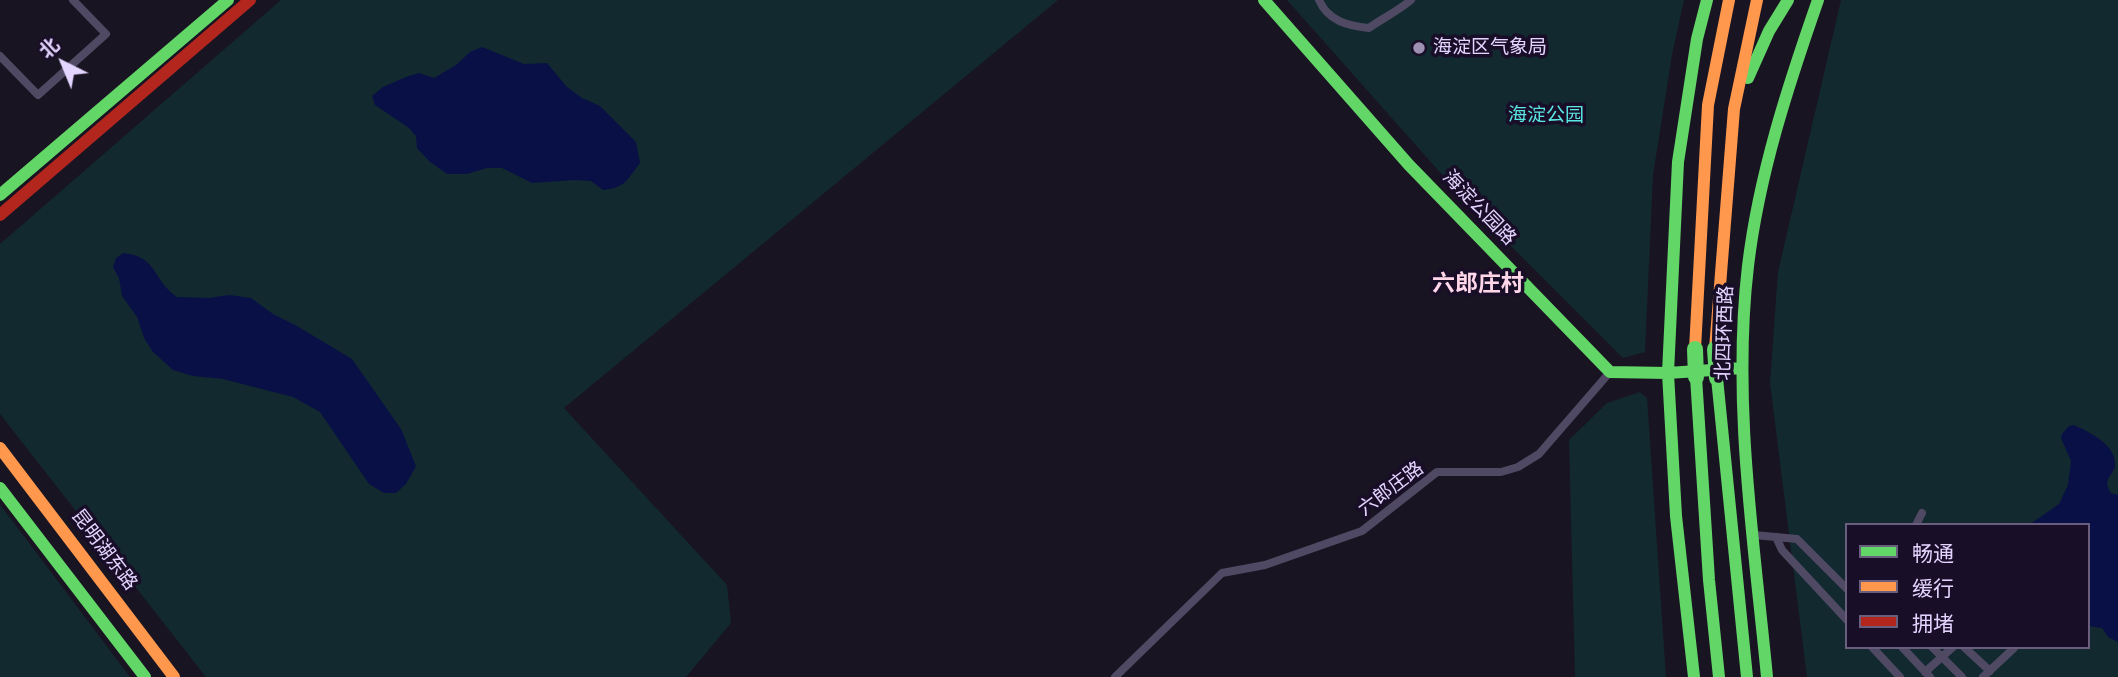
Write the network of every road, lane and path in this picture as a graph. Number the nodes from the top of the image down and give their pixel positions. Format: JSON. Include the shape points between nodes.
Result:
{"nodes":[{"id":1,"x":73,"y":0,"type":"edge"},
{"id":2,"x":228,"y":0,"type":"edge"},
{"id":3,"x":250,"y":0,"type":"edge"},
{"id":4,"x":1264,"y":0,"type":"edge"},
{"id":5,"x":1319,"y":0,"type":"edge"},
{"id":6,"x":1411,"y":0,"type":"edge"},
{"id":7,"x":1707,"y":0,"type":"edge"},
{"id":8,"x":1729,"y":0,"type":"edge"},
{"id":9,"x":1757,"y":0,"type":"edge"},
{"id":10,"x":1786,"y":0,"type":"edge"},
{"id":11,"x":1818,"y":0,"type":"edge"},
{"id":12,"x":0,"y":56,"type":"edge"},
{"id":13,"x":1734,"y":109,"type":"junction"},
{"id":14,"x":0,"y":195,"type":"edge"},
{"id":15,"x":0,"y":215,"type":"edge"},
{"id":16,"x":1742,"y":368,"type":"junction"},
{"id":17,"x":1610,"y":372,"type":"junction"},
{"id":18,"x":1668,"y":373,"type":"junction"},
{"id":19,"x":0,"y":448,"type":"edge"},
{"id":20,"x":0,"y":488,"type":"edge"},
{"id":21,"x":1922,"y":513,"type":"dead end"},
{"id":22,"x":1917,"y":523,"type":"edge"},
{"id":23,"x":1754,"y":535,"type":"junction"},
{"id":24,"x":1776,"y":537,"type":"junction"},
{"id":25,"x":1845,"y":587,"type":"edge"},
{"id":26,"x":1845,"y":618,"type":"edge"},
{"id":27,"x":1874,"y":649,"type":"edge"},
{"id":28,"x":1904,"y":649,"type":"edge"},
{"id":29,"x":1935,"y":649,"type":"edge"},
{"id":30,"x":1951,"y":649,"type":"edge"},
{"id":31,"x":1966,"y":649,"type":"edge"},
{"id":32,"x":2013,"y":649,"type":"edge"},
{"id":33,"x":1942,"y":657,"type":"junction"},
{"id":34,"x":1928,"y":674,"type":"edge"},
{"id":35,"x":1987,"y":674,"type":"edge"},
{"id":36,"x":145,"y":677,"type":"edge"},
{"id":37,"x":174,"y":677,"type":"edge"},
{"id":38,"x":1115,"y":677,"type":"edge"},
{"id":39,"x":1694,"y":677,"type":"edge"},
{"id":40,"x":1718,"y":677,"type":"edge"},
{"id":41,"x":1747,"y":677,"type":"edge"},
{"id":42,"x":1767,"y":677,"type":"edge"},
{"id":43,"x":1900,"y":677,"type":"edge"},
{"id":44,"x":1962,"y":677,"type":"edge"}],
"edges":[{"from":1,"to":12,"type":"street","via":[[106,34],[38,95]]},
{"from":2,"to":14,"type":"main road"},
{"from":3,"to":15,"type":"main road"},
{"from":4,"to":17,"type":"main road","name":"海淀公园路","via":[[1409,165]]},
{"from":5,"to":6,"type":"street","via":[[1335,20],[1370,28]]},
{"from":7,"to":18,"type":"main road","via":[[1678,162]]},
{"from":8,"to":40,"type":"main road","name":"北四环西路","bridge":true,"via":[[1708,105],[1695,349]]},
{"from":9,"to":13,"type":"main road","name":"北四环西路"},
{"from":10,"to":13,"type":"main road"},
{"from":11,"to":16,"type":"main road","name":"北四环西路","via":[[1764,178],[1748,265]]},
{"from":13,"to":41,"type":"main road","name":"北四环西路","bridge":true,"via":[[1715,349]]},
{"from":16,"to":18,"type":"main road"},
{"from":16,"to":23,"type":"main road","name":"北四环西路"},
{"from":17,"to":18,"type":"main road"},
{"from":17,"to":38,"type":"street","name":"六郎庄路","via":[[1539,454],[1518,467],[1501,472],[1437,472],[1362,531],[1265,565],[1222,573]]},
{"from":18,"to":39,"type":"main road","via":[[1676,516]]},
{"from":19,"to":37,"type":"main road","name":"昆明湖东路"},
{"from":20,"to":36,"type":"main road"},
{"from":21,"to":22,"type":"street"},
{"from":23,"to":24,"type":"street"},
{"from":23,"to":42,"type":"main road","name":"北四环西路"},
{"from":24,"to":25,"type":"street","via":[[1797,539]]},
{"from":24,"to":26,"type":"street","via":[[1782,550]]},
{"from":27,"to":43,"type":"street"},
{"from":28,"to":34,"type":"street"},
{"from":29,"to":33,"type":"street"},
{"from":30,"to":33,"type":"street"},
{"from":31,"to":35,"type":"street"},
{"from":32,"to":35,"type":"street"},
{"from":33,"to":34,"type":"street"},
{"from":33,"to":44,"type":"street"}]}
